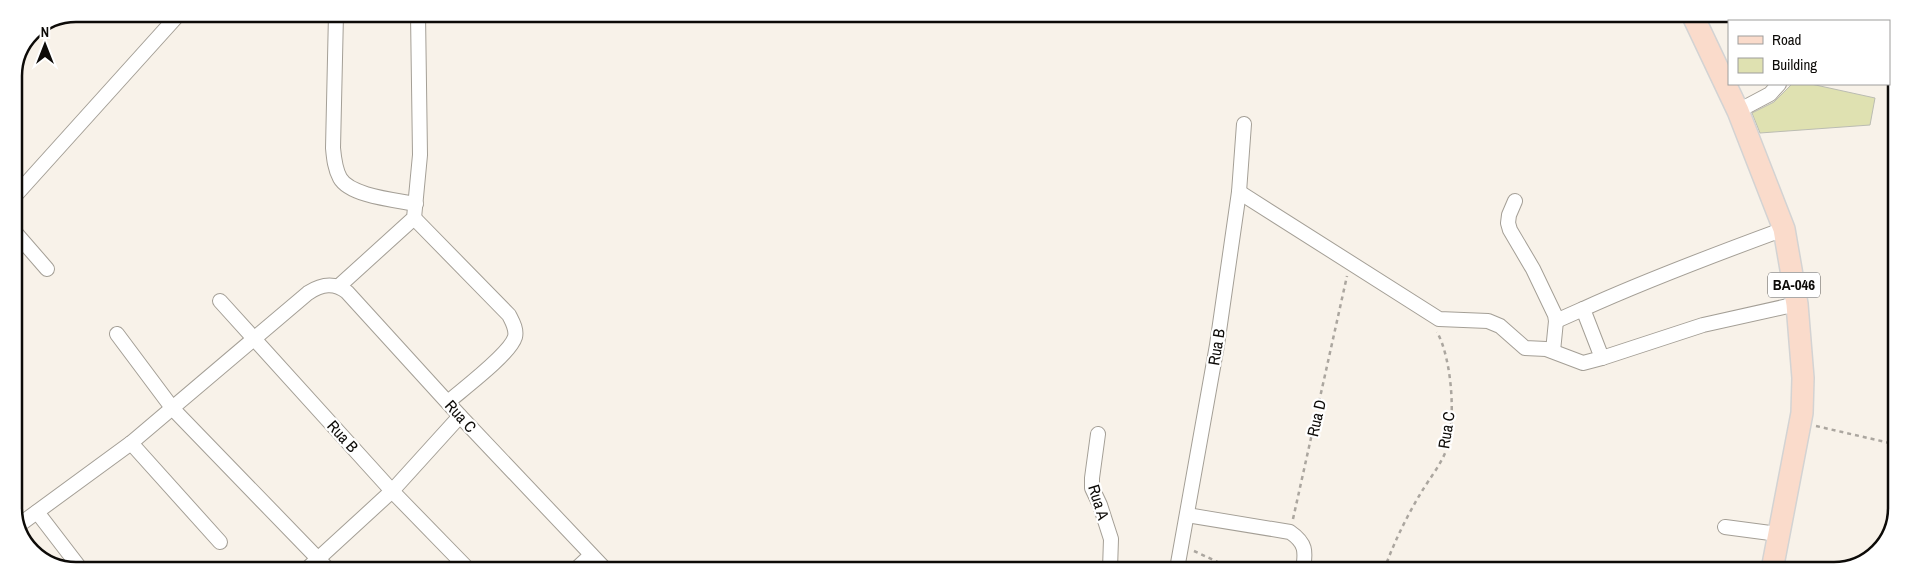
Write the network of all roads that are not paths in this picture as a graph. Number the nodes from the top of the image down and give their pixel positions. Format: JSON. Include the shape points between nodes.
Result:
{"nodes":[{"id":1,"x":172,"y":22,"type":"edge"},
{"id":2,"x":336,"y":22,"type":"edge"},
{"id":3,"x":418,"y":22,"type":"edge"},
{"id":4,"x":1696,"y":22,"type":"edge"},
{"id":5,"x":1778,"y":85,"type":"edge"},
{"id":6,"x":1738,"y":111,"type":"junction"},
{"id":7,"x":1244,"y":124,"type":"dead end"},
{"id":8,"x":22,"y":188,"type":"edge"},
{"id":9,"x":1239,"y":192,"type":"junction"},
{"id":10,"x":1515,"y":201,"type":"dead end"},
{"id":11,"x":416,"y":204,"type":"junction"},
{"id":12,"x":414,"y":218,"type":"junction"},
{"id":13,"x":1784,"y":229,"type":"junction"},
{"id":14,"x":22,"y":241,"type":"edge"},
{"id":15,"x":47,"y":269,"type":"dead end"},
{"id":16,"x":339,"y":286,"type":"junction"},
{"id":17,"x":220,"y":301,"type":"dead end"},
{"id":18,"x":1797,"y":304,"type":"junction"},
{"id":19,"x":1583,"y":309,"type":"junction"},
{"id":20,"x":1556,"y":321,"type":"junction"},
{"id":21,"x":117,"y":334,"type":"dead end"},
{"id":22,"x":255,"y":338,"type":"junction"},
{"id":23,"x":1553,"y":350,"type":"junction"},
{"id":24,"x":1602,"y":358,"type":"junction"},
{"id":25,"x":448,"y":402,"type":"junction"},
{"id":26,"x":173,"y":409,"type":"junction"},
{"id":27,"x":460,"y":416,"type":"junction"},
{"id":28,"x":1098,"y":434,"type":"dead end"},
{"id":29,"x":131,"y":443,"type":"junction"},
{"id":30,"x":392,"y":491,"type":"junction"},
{"id":31,"x":37,"y":512,"type":"junction"},
{"id":32,"x":1187,"y":515,"type":"junction"},
{"id":33,"x":24,"y":521,"type":"edge"},
{"id":34,"x":1725,"y":527,"type":"dead end"},
{"id":35,"x":1778,"y":534,"type":"junction"},
{"id":36,"x":220,"y":542,"type":"dead end"},
{"id":37,"x":592,"y":555,"type":"junction"},
{"id":38,"x":75,"y":562,"type":"edge"},
{"id":39,"x":315,"y":562,"type":"edge"},
{"id":40,"x":321,"y":562,"type":"edge"},
{"id":41,"x":462,"y":562,"type":"edge"},
{"id":42,"x":584,"y":562,"type":"edge"},
{"id":43,"x":598,"y":562,"type":"edge"},
{"id":44,"x":1110,"y":562,"type":"edge"},
{"id":45,"x":1178,"y":562,"type":"edge"},
{"id":46,"x":1304,"y":562,"type":"edge"},
{"id":47,"x":1773,"y":562,"type":"edge"}],
"edges":[{"from":1,"to":8,"type":"street"},
{"from":2,"to":11,"type":"street","via":[[333,148],[340,180],[353,191]]},
{"from":3,"to":11,"type":"street","via":[[420,155]]},
{"from":4,"to":6,"type":"main road","number":"BA-046"},
{"from":5,"to":6,"type":"street","via":[[1770,94]]},
{"from":6,"to":13,"type":"main road","number":"BA-046"},
{"from":7,"to":9,"type":"street","name":"Rua B"},
{"from":9,"to":23,"type":"street","via":[[1439,319],[1488,321],[1500,326],[1522,347]]},
{"from":9,"to":32,"type":"street","name":"Rua B","via":[[1217,345]]},
{"from":10,"to":20,"type":"street","via":[[1509,215],[1510,230],[1534,269]]},
{"from":11,"to":12,"type":"street"},
{"from":12,"to":16,"type":"street"},
{"from":12,"to":25,"type":"street","via":[[509,315],[515,326],[515,336],[507,350]]},
{"from":13,"to":18,"type":"main road","number":"BA-046"},
{"from":13,"to":19,"type":"street","via":[[1640,283]]},
{"from":14,"to":15,"type":"street"},
{"from":16,"to":22,"type":"street","via":[[327,285],[308,293]]},
{"from":16,"to":25,"type":"street","name":"Rua C"},
{"from":17,"to":22,"type":"street","name":"Rua B"},
{"from":18,"to":24,"type":"street","via":[[1704,325]]},
{"from":18,"to":35,"type":"main road","number":"BA-046","via":[[1803,378],[1802,413]]},
{"from":19,"to":20,"type":"street"},
{"from":19,"to":24,"type":"street"},
{"from":20,"to":23,"type":"street"},
{"from":21,"to":26,"type":"street"},
{"from":22,"to":26,"type":"street"},
{"from":22,"to":30,"type":"street","name":"Rua B"},
{"from":23,"to":24,"type":"street","via":[[1583,363]]},
{"from":25,"to":27,"type":"street","name":"Rua C"},
{"from":26,"to":29,"type":"street"},
{"from":26,"to":39,"type":"street"},
{"from":27,"to":30,"type":"street"},
{"from":27,"to":37,"type":"street","name":"Rua C"},
{"from":28,"to":44,"type":"street","name":"Rua A","via":[[1092,488],[1110,540]]},
{"from":29,"to":31,"type":"street"},
{"from":29,"to":36,"type":"street"},
{"from":30,"to":40,"type":"street"},
{"from":30,"to":41,"type":"street","name":"Rua B"},
{"from":31,"to":33,"type":"street"},
{"from":31,"to":38,"type":"street"},
{"from":32,"to":45,"type":"street","name":"Rua B"},
{"from":32,"to":46,"type":"street","via":[[1290,532],[1304,546]]},
{"from":34,"to":35,"type":"street"},
{"from":35,"to":47,"type":"main road","number":"BA-046"},
{"from":37,"to":42,"type":"street"},
{"from":37,"to":43,"type":"street","name":"Rua C"}]}
